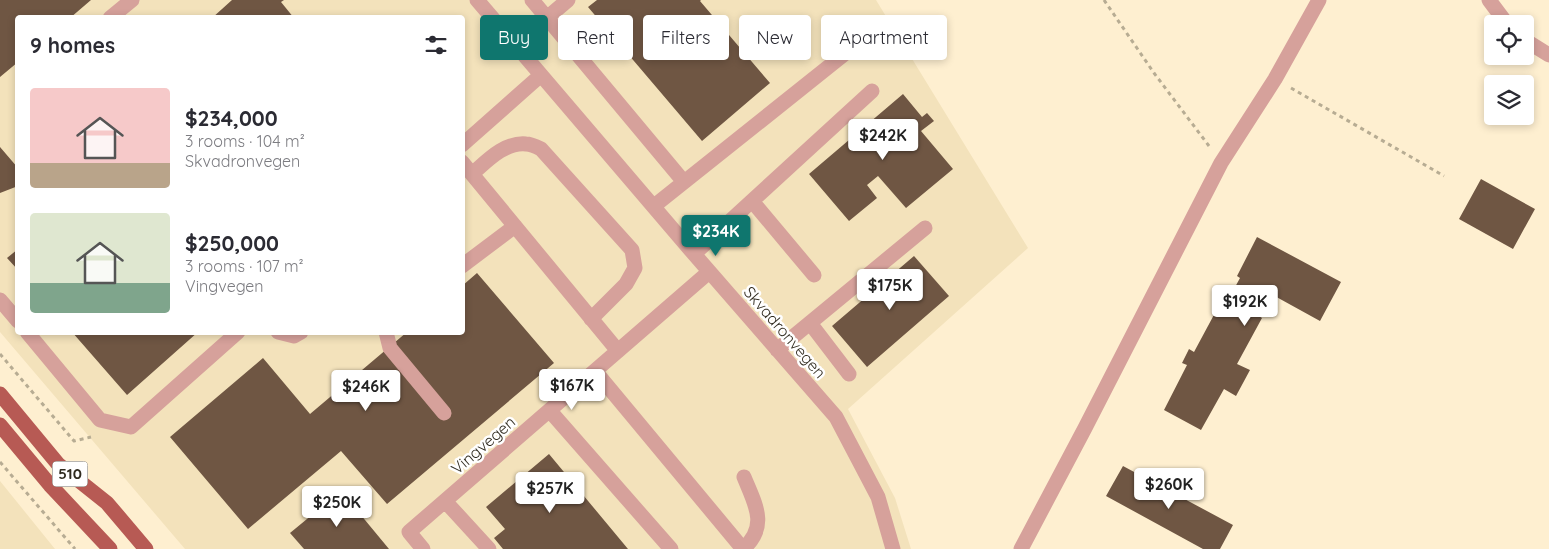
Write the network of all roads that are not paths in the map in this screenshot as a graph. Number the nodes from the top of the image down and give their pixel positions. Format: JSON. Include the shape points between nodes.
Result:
{"nodes":[{"id":1,"x":132,"y":0,"type":"edge"},
{"id":2,"x":477,"y":0,"type":"edge"},
{"id":3,"x":532,"y":0,"type":"edge"},
{"id":4,"x":568,"y":0,"type":"edge"},
{"id":5,"x":1319,"y":0,"type":"edge"},
{"id":6,"x":1489,"y":0,"type":"edge"},
{"id":7,"x":114,"y":15,"type":"edge"},
{"id":8,"x":490,"y":15,"type":"edge"},
{"id":9,"x":544,"y":15,"type":"edge"},
{"id":10,"x":1500,"y":15,"type":"edge"},
{"id":11,"x":548,"y":17,"type":"edge"},
{"id":12,"x":548,"y":19,"type":"edge"},
{"id":13,"x":1534,"y":46,"type":"edge"},
{"id":14,"x":1549,"y":55,"type":"edge"},
{"id":15,"x":528,"y":60,"type":"edge"},
{"id":16,"x":837,"y":60,"type":"edge"},
{"id":17,"x":541,"y":75,"type":"junction"},
{"id":18,"x":872,"y":92,"type":"dead end"},
{"id":19,"x":465,"y":141,"type":"edge"},
{"id":20,"x":467,"y":168,"type":"edge"},
{"id":21,"x":684,"y":182,"type":"junction"},
{"id":22,"x":752,"y":201,"type":"junction"},
{"id":23,"x":654,"y":206,"type":"junction"},
{"id":24,"x":515,"y":226,"type":"junction"},
{"id":25,"x":925,"y":228,"type":"dead end"},
{"id":26,"x":694,"y":254,"type":"junction"},
{"id":27,"x":465,"y":264,"type":"edge"},
{"id":28,"x":709,"y":272,"type":"junction"},
{"id":29,"x":814,"y":275,"type":"dead end"},
{"id":30,"x":0,"y":300,"type":"edge"},
{"id":31,"x":15,"y":318,"type":"edge"},
{"id":32,"x":592,"y":319,"type":"junction"},
{"id":33,"x":810,"y":323,"type":"junction"},
{"id":34,"x":29,"y":335,"type":"edge"},
{"id":35,"x":235,"y":335,"type":"edge"},
{"id":36,"x":387,"y":335,"type":"edge"},
{"id":37,"x":777,"y":350,"type":"junction"},
{"id":38,"x":618,"y":351,"type":"junction"},
{"id":39,"x":595,"y":371,"type":"junction"},
{"id":40,"x":849,"y":374,"type":"dead end"},
{"id":41,"x":0,"y":394,"type":"edge"},
{"id":42,"x":550,"y":411,"type":"junction"},
{"id":43,"x":444,"y":413,"type":"dead end"},
{"id":44,"x":0,"y":425,"type":"edge"},
{"id":45,"x":744,"y":477,"type":"dead end"},
{"id":46,"x":446,"y":501,"type":"junction"},
{"id":47,"x":110,"y":549,"type":"edge"},
{"id":48,"x":146,"y":549,"type":"edge"},
{"id":49,"x":423,"y":549,"type":"edge"},
{"id":50,"x":489,"y":549,"type":"edge"},
{"id":51,"x":671,"y":549,"type":"edge"},
{"id":52,"x":743,"y":549,"type":"edge"},
{"id":53,"x":893,"y":549,"type":"edge"},
{"id":54,"x":1021,"y":549,"type":"edge"}],
"edges":[{"from":1,"to":7,"type":"street"},
{"from":2,"to":8,"type":"street","name":"Skvadronvegen"},
{"from":3,"to":9,"type":"street"},
{"from":4,"to":11,"type":"street"},
{"from":5,"to":54,"type":"street","via":[[1275,79],[1221,163]]},
{"from":6,"to":10,"type":"street"},
{"from":12,"to":21,"type":"street"},
{"from":13,"to":14,"type":"street"},
{"from":15,"to":17,"type":"street","name":"Skvadronvegen"},
{"from":16,"to":21,"type":"street"},
{"from":17,"to":19,"type":"street"},
{"from":17,"to":23,"type":"street","name":"Skvadronvegen"},
{"from":18,"to":22,"type":"street"},
{"from":20,"to":24,"type":"street"},
{"from":20,"to":32,"type":"street","via":[[515,145],[527,144],[541,149],[632,250],[635,268],[626,284]]},
{"from":21,"to":23,"type":"street"},
{"from":22,"to":26,"type":"street"},
{"from":22,"to":29,"type":"street"},
{"from":23,"to":26,"type":"street","name":"Skvadronvegen"},
{"from":24,"to":27,"type":"street"},
{"from":24,"to":32,"type":"street"},
{"from":25,"to":33,"type":"street"},
{"from":26,"to":28,"type":"street","name":"Skvadronvegen"},
{"from":28,"to":37,"type":"street","name":"Skvadronvegen"},
{"from":28,"to":38,"type":"street","name":"Vingvegen"},
{"from":30,"to":31,"type":"street"},
{"from":32,"to":38,"type":"street"},
{"from":33,"to":37,"type":"street"},
{"from":33,"to":40,"type":"street"},
{"from":34,"to":35,"type":"street","via":[[100,420],[131,427]]},
{"from":36,"to":43,"type":"street","via":[[390,348]]},
{"from":37,"to":53,"type":"street","name":"Skvadronvegen","via":[[836,417],[878,496]]},
{"from":38,"to":39,"type":"street","name":"Vingvegen"},
{"from":39,"to":42,"type":"street","name":"Vingvegen"},
{"from":39,"to":52,"type":"street"},
{"from":41,"to":48,"type":"main road","number":"510","via":[[58,464],[107,503]]},
{"from":42,"to":46,"type":"street","name":"Vingvegen"},
{"from":42,"to":51,"type":"street"},
{"from":44,"to":47,"type":"main road","number":"510"},
{"from":45,"to":52,"type":"street","via":[[758,511],[757,530]]},
{"from":46,"to":49,"type":"street","name":"Vingvegen","via":[[409,532]]},
{"from":46,"to":50,"type":"street"}]}
